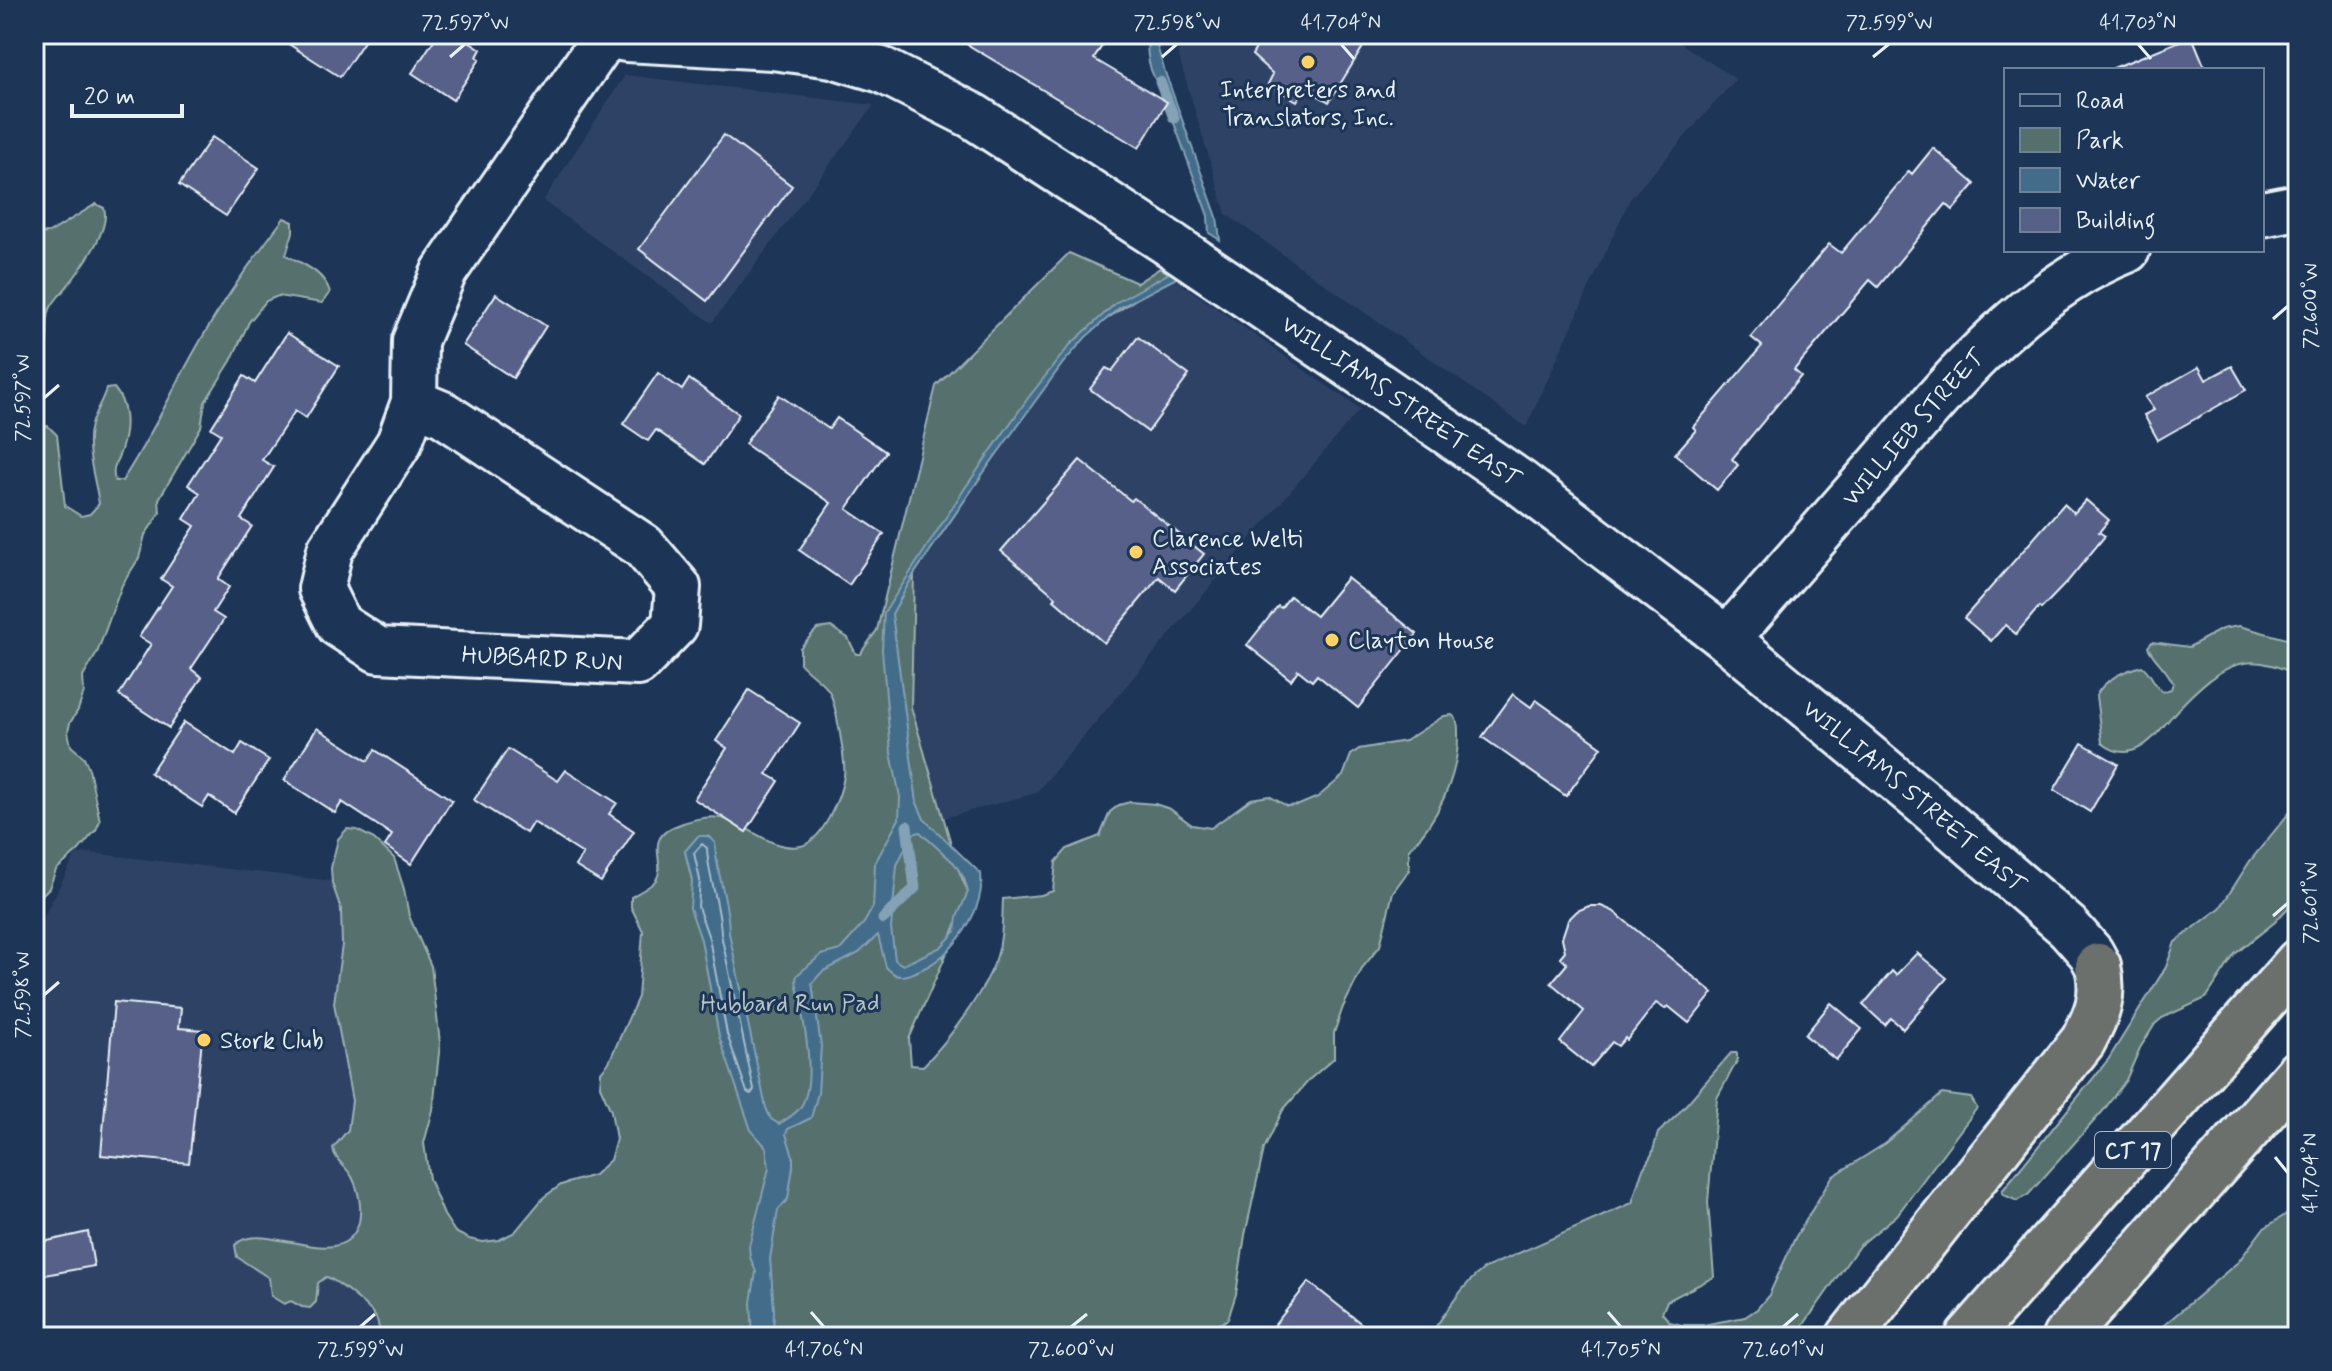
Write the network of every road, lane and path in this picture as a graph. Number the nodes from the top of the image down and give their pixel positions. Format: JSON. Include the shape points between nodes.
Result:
{"nodes":[{"id":1,"x":604,"y":35,"type":"edge"},
{"id":2,"x":2298,"y":207,"type":"edge"},
{"id":3,"x":2264,"y":214,"type":"edge"},
{"id":4,"x":2122,"y":252,"type":"edge"},
{"id":5,"x":414,"y":402,"type":"junction"},
{"id":6,"x":1727,"y":639,"type":"junction"},
{"id":7,"x":2298,"y":962,"type":"edge"},
{"id":8,"x":2098,"y":966,"type":"joint"},
{"id":9,"x":2298,"y":1073,"type":"edge"},
{"id":10,"x":2280,"y":1104,"type":"edge"},
{"id":11,"x":1849,"y":1337,"type":"edge"},
{"id":12,"x":1968,"y":1337,"type":"edge"},
{"id":13,"x":2065,"y":1337,"type":"edge"}],
"edges":[{"from":1,"to":5,"type":"street","name":"HUBBARD RUN","via":[[444,272],[415,341]]},
{"from":1,"to":6,"type":"street","name":"WILLIAMS STREET EAST","via":[[832,55],[882,70],[940,98],[1136,221],[1439,426]]},
{"from":2,"to":3,"type":"street"},
{"from":4,"to":6,"type":"street","name":"WILLIEB STREET","via":[[2090,266],[2011,324],[1928,409]]},
{"from":5,"to":5,"type":"street","name":"HUBBARD RUN","via":[[443,414],[643,546],[678,587],[675,625],[638,663],[378,650],[339,625],[321,589],[330,550],[399,443]]},
{"from":6,"to":8,"type":"street","name":"WILLIAMS STREET EAST","via":[[2068,927]]},
{"from":7,"to":12,"type":"highway","number":"CT 17"},
{"from":8,"to":11,"type":"highway","via":[[2099,1010],[2083,1041]]},
{"from":9,"to":10,"type":"highway","number":"CT 17"},
{"from":10,"to":13,"type":"highway","number":"CT 17"}]}
